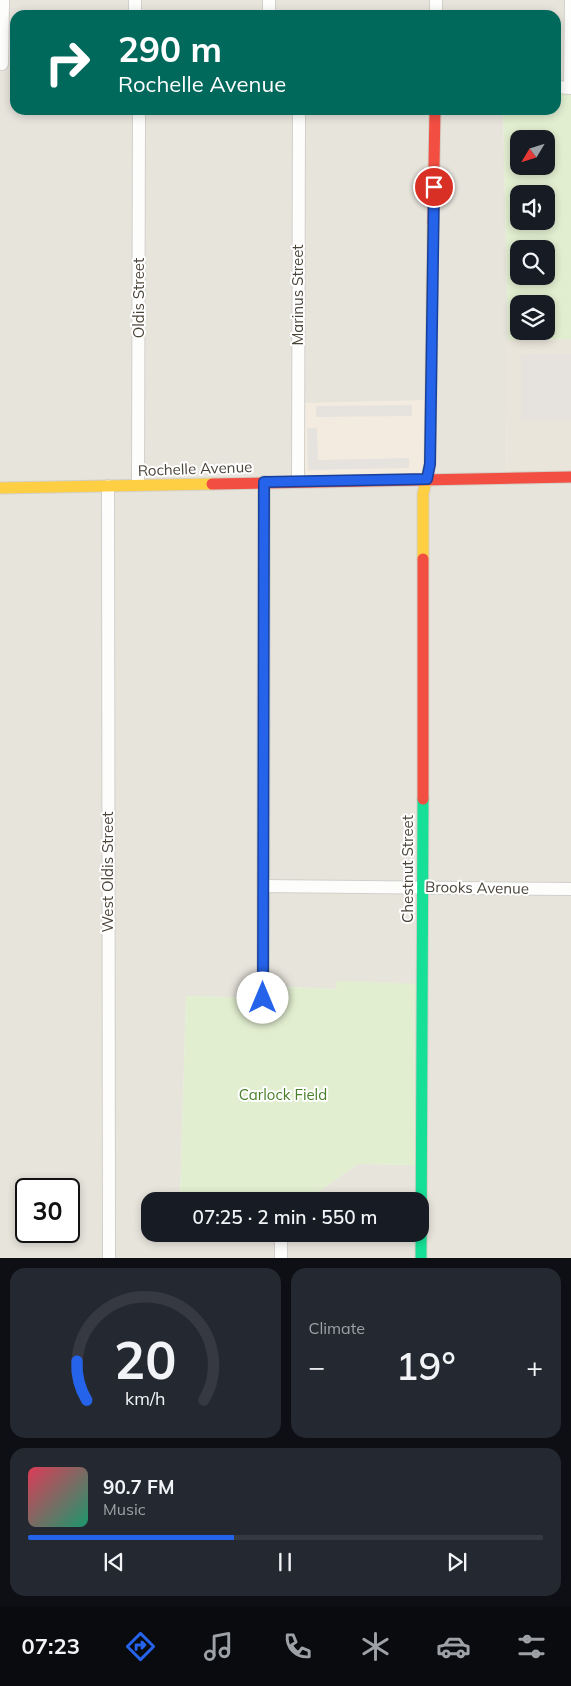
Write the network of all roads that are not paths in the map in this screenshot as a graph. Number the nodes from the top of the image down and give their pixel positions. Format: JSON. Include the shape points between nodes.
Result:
{"nodes":[{"id":1,"x":3,"y":0,"type":"edge"},
{"id":2,"x":571,"y":0,"type":"edge"},
{"id":3,"x":6,"y":64,"type":"edge"},
{"id":4,"x":571,"y":88,"type":"edge"},
{"id":5,"x":140,"y":115,"type":"edge"},
{"id":6,"x":299,"y":115,"type":"edge"},
{"id":7,"x":435,"y":115,"type":"edge"},
{"id":8,"x":571,"y":477,"type":"edge"},
{"id":9,"x":427,"y":479,"type":"junction"},
{"id":10,"x":298,"y":481,"type":"junction"},
{"id":11,"x":264,"y":482,"type":"junction"},
{"id":12,"x":108,"y":486,"type":"junction"},
{"id":13,"x":138,"y":486,"type":"junction"},
{"id":14,"x":0,"y":488,"type":"edge"},
{"id":15,"x":263,"y":886,"type":"junction"},
{"id":16,"x":423,"y":888,"type":"junction"},
{"id":17,"x":571,"y":889,"type":"edge"},
{"id":18,"x":263,"y":998,"type":"dead end"},
{"id":19,"x":281,"y":1242,"type":"edge"},
{"id":20,"x":108,"y":1258,"type":"edge"},
{"id":21,"x":281,"y":1258,"type":"edge"},
{"id":22,"x":421,"y":1258,"type":"edge"}],
"edges":[{"from":1,"to":3,"type":"street"},
{"from":2,"to":4,"type":"street"},
{"from":5,"to":13,"type":"street","name":"Oldis Street"},
{"from":6,"to":10,"type":"street","name":"Marinus Street"},
{"from":7,"to":9,"type":"street","name":"Chestnut Street","via":[[430,464]]},
{"from":8,"to":9,"type":"street","name":"Rochelle Avenue"},
{"from":9,"to":10,"type":"street","name":"Rochelle Avenue"},
{"from":9,"to":16,"type":"street","name":"Chestnut Street","via":[[424,494]]},
{"from":10,"to":11,"type":"street","name":"Rochelle Avenue"},
{"from":11,"to":13,"type":"street","name":"Rochelle Avenue"},
{"from":11,"to":15,"type":"street"},
{"from":12,"to":13,"type":"street","name":"Rochelle Avenue"},
{"from":12,"to":14,"type":"street","name":"Rochelle Avenue"},
{"from":12,"to":20,"type":"street","name":"West Oldis Street"},
{"from":15,"to":16,"type":"street","name":"Brooks Avenue"},
{"from":15,"to":18,"type":"street"},
{"from":16,"to":17,"type":"street","name":"Brooks Avenue"},
{"from":16,"to":22,"type":"street","name":"Chestnut Street"},
{"from":19,"to":21,"type":"street"}]}
